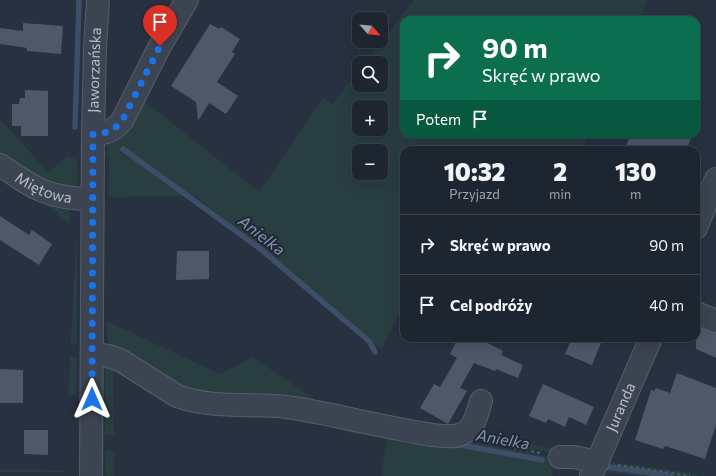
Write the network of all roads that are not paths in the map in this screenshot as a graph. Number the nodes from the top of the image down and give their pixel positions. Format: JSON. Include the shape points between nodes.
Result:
{"nodes":[{"id":1,"x":98,"y":0,"type":"edge"},
{"id":2,"x":187,"y":0,"type":"edge"},
{"id":3,"x":93,"y":134,"type":"junction"},
{"id":4,"x":0,"y":165,"type":"edge"},
{"id":5,"x":716,"y":179,"type":"edge"},
{"id":6,"x":92,"y":199,"type":"junction"},
{"id":7,"x":700,"y":218,"type":"edge"},
{"id":8,"x":700,"y":315,"type":"edge"},
{"id":9,"x":716,"y":321,"type":"edge"},
{"id":10,"x":649,"y":342,"type":"edge"},
{"id":11,"x":92,"y":353,"type":"junction"},
{"id":12,"x":481,"y":401,"type":"dead end"},
{"id":13,"x":560,"y":457,"type":"road end"},
{"id":14,"x":592,"y":470,"type":"edge"},
{"id":15,"x":91,"y":476,"type":"edge"}],
"edges":[{"from":1,"to":3,"type":"street","name":"Jaworzańska"},
{"from":2,"to":3,"type":"street","via":[[160,46],[122,121],[108,133]]},
{"from":3,"to":6,"type":"street","name":"Jaworzańska"},
{"from":4,"to":6,"type":"street","name":"Miętowa","via":[[44,193]]},
{"from":5,"to":7,"type":"street"},
{"from":6,"to":11,"type":"street","name":"Jaworzańska"},
{"from":8,"to":9,"type":"street"},
{"from":10,"to":14,"type":"street","name":"Juranda"},
{"from":11,"to":12,"type":"street","via":[[120,360],[177,396],[198,402],[303,409],[423,434],[458,436],[465,433],[473,425]]},
{"from":11,"to":15,"type":"street","name":"Jaworzańska"},
{"from":13,"to":14,"type":"street","via":[[574,458]]}]}
